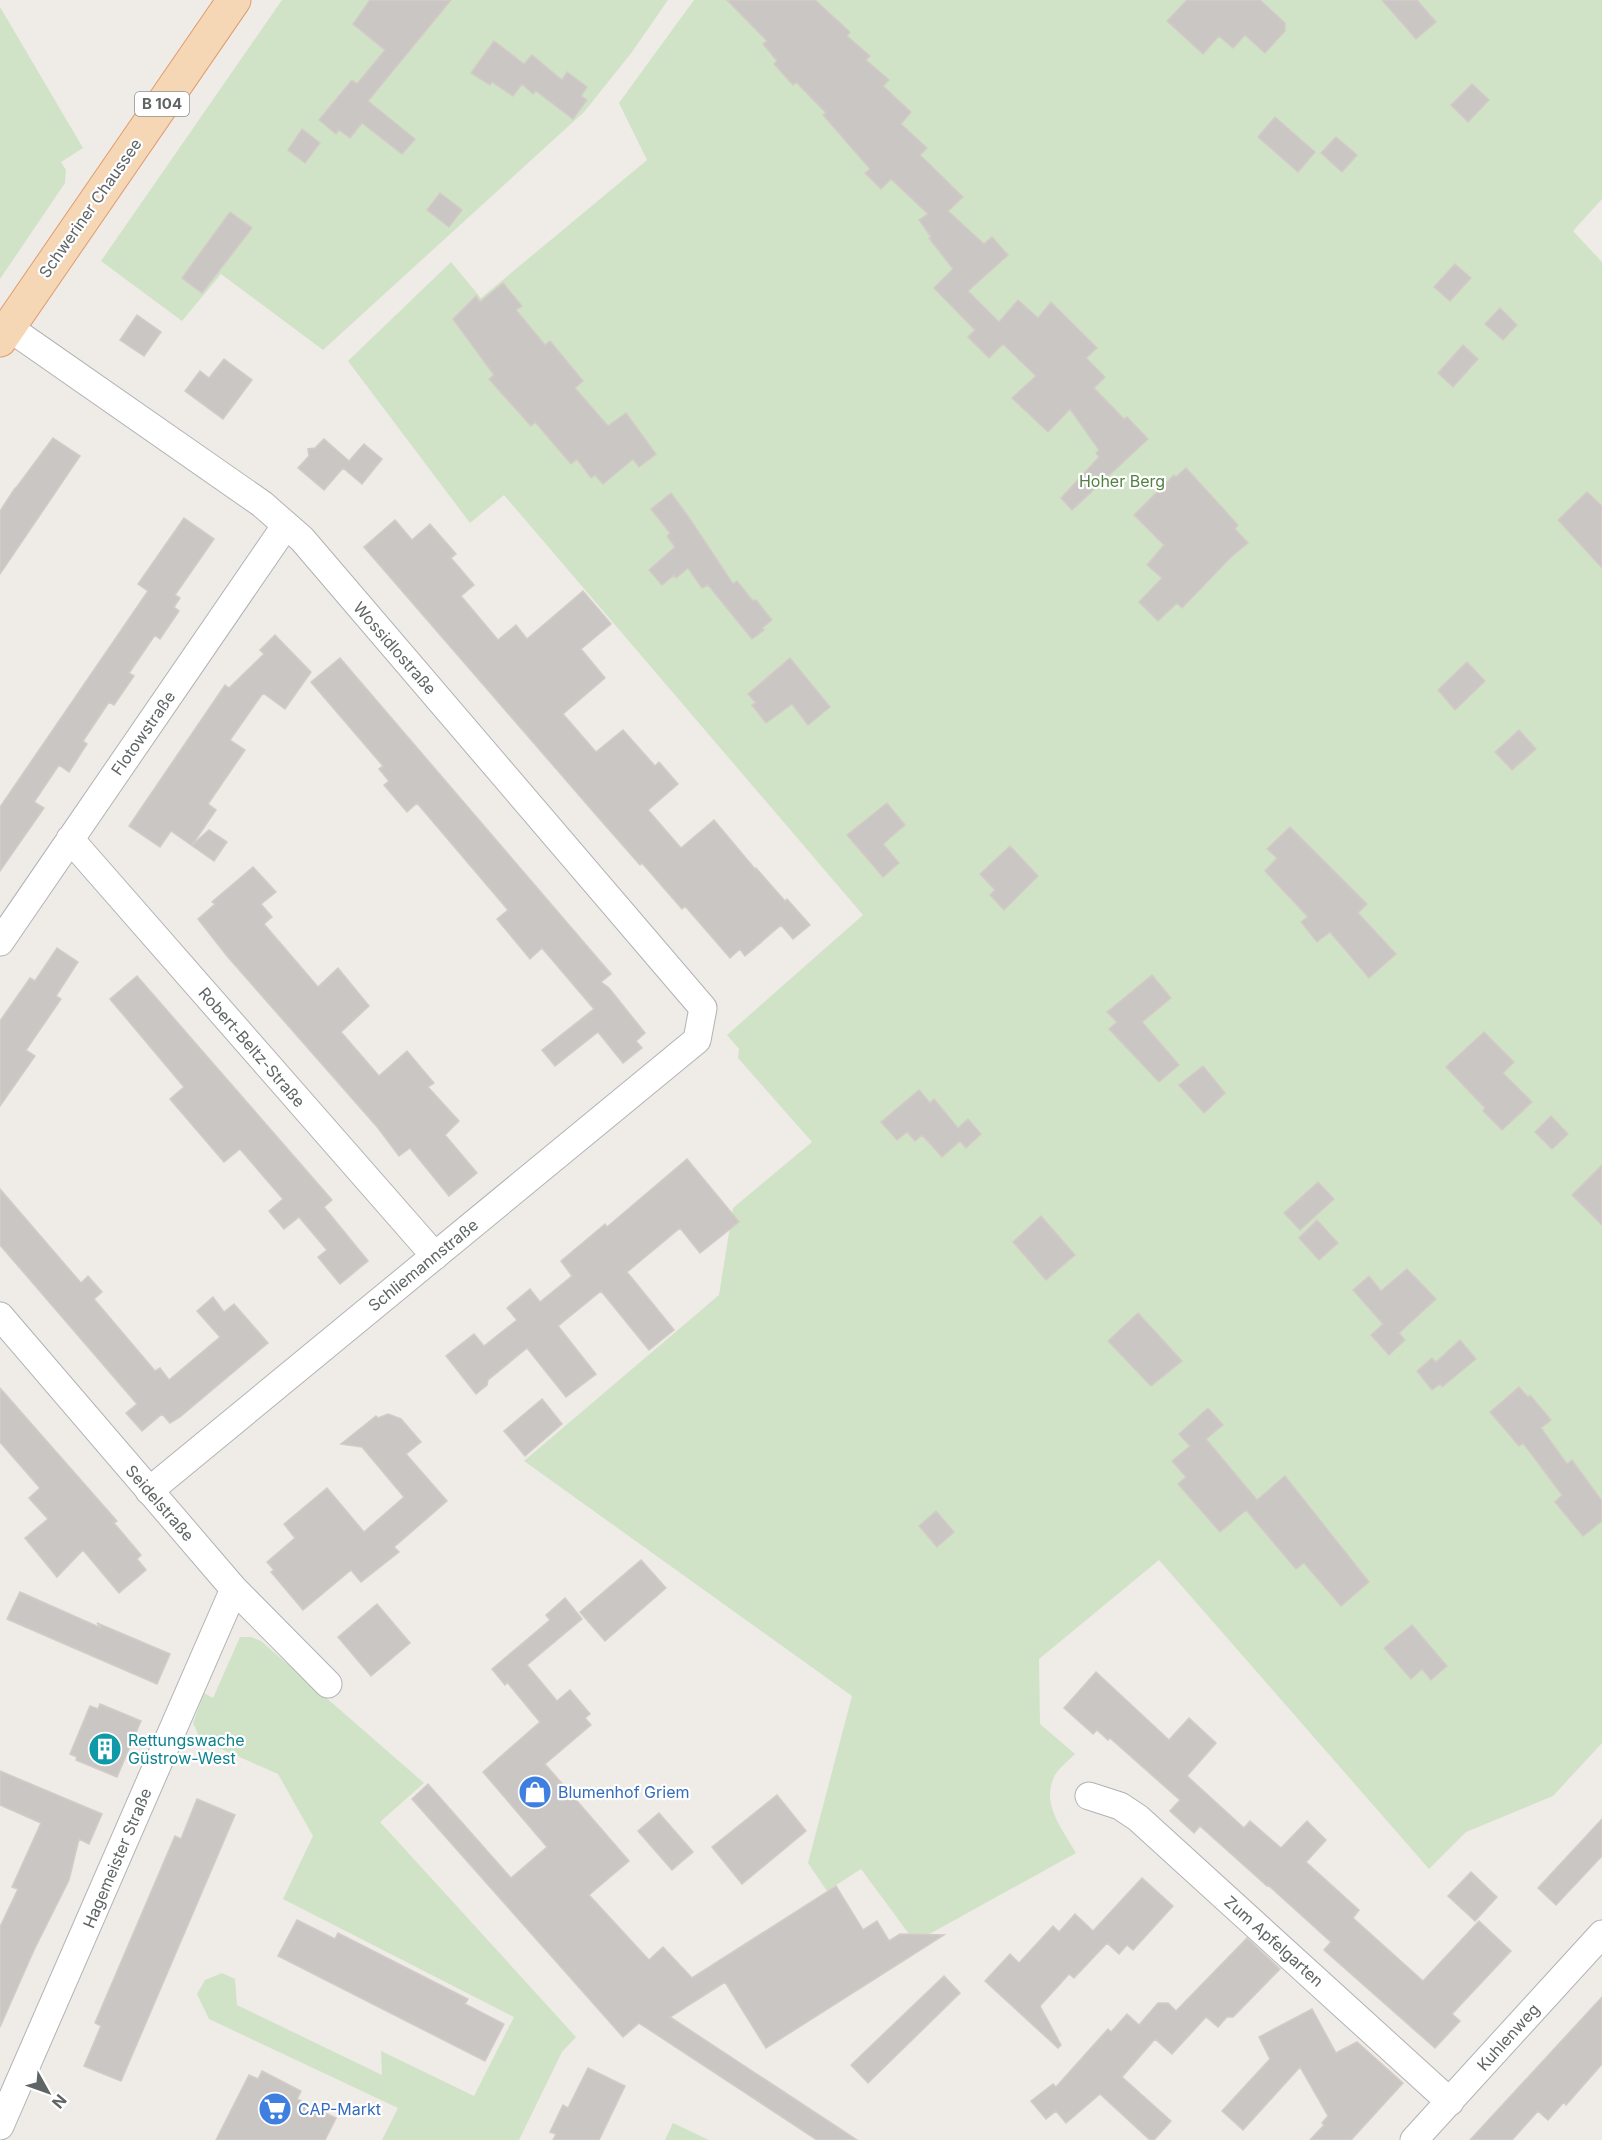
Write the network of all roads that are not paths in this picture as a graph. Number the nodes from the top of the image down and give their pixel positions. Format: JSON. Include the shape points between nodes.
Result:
{"nodes":[{"id":1,"x":234,"y":0,"type":"edge"},
{"id":2,"x":4,"y":334,"type":"edge"},
{"id":3,"x":286,"y":525,"type":"junction"},
{"id":4,"x":70,"y":839,"type":"junction"},
{"id":5,"x":0,"y":942,"type":"edge"},
{"id":6,"x":697,"y":1040,"type":"joint"},
{"id":7,"x":435,"y":1256,"type":"junction"},
{"id":8,"x":0,"y":1316,"type":"edge"},
{"id":9,"x":149,"y":1491,"type":"junction"},
{"id":10,"x":234,"y":1589,"type":"junction"},
{"id":11,"x":328,"y":1684,"type":"dead end"},
{"id":12,"x":1089,"y":1796,"type":"dead end"},
{"id":13,"x":1602,"y":1934,"type":"edge"},
{"id":14,"x":1450,"y":2102,"type":"junction"},
{"id":15,"x":0,"y":2126,"type":"edge"},
{"id":16,"x":1414,"y":2140,"type":"edge"}],
"edges":[{"from":1,"to":2,"type":"main road","name":"Schweriner Chaussee","number":"B 104"},
{"from":2,"to":3,"type":"street","name":"Wossidlostraße","via":[[262,504]]},
{"from":3,"to":4,"type":"street","name":"Flotowstraße"},
{"from":3,"to":6,"type":"street","name":"Wossidlostraße","via":[[703,1008]]},
{"from":4,"to":5,"type":"street","name":"Flotowstraße"},
{"from":4,"to":7,"type":"street","name":"Robert-Beltz-Straße"},
{"from":6,"to":7,"type":"street","name":"Schliemannstraße"},
{"from":7,"to":9,"type":"street","name":"Schliemannstraße"},
{"from":8,"to":9,"type":"street","name":"Seidelstraße"},
{"from":9,"to":10,"type":"street","name":"Seidelstraße"},
{"from":10,"to":11,"type":"street","name":"Seidelstraße"},
{"from":10,"to":15,"type":"street","name":"Hagemeister Straße"},
{"from":12,"to":14,"type":"street","name":"Zum Apfelgarten","via":[[1120,1806],[1138,1818]]},
{"from":13,"to":14,"type":"street","name":"Kuhlenweg"},
{"from":14,"to":16,"type":"street","name":"Kuhlenweg"}]}
